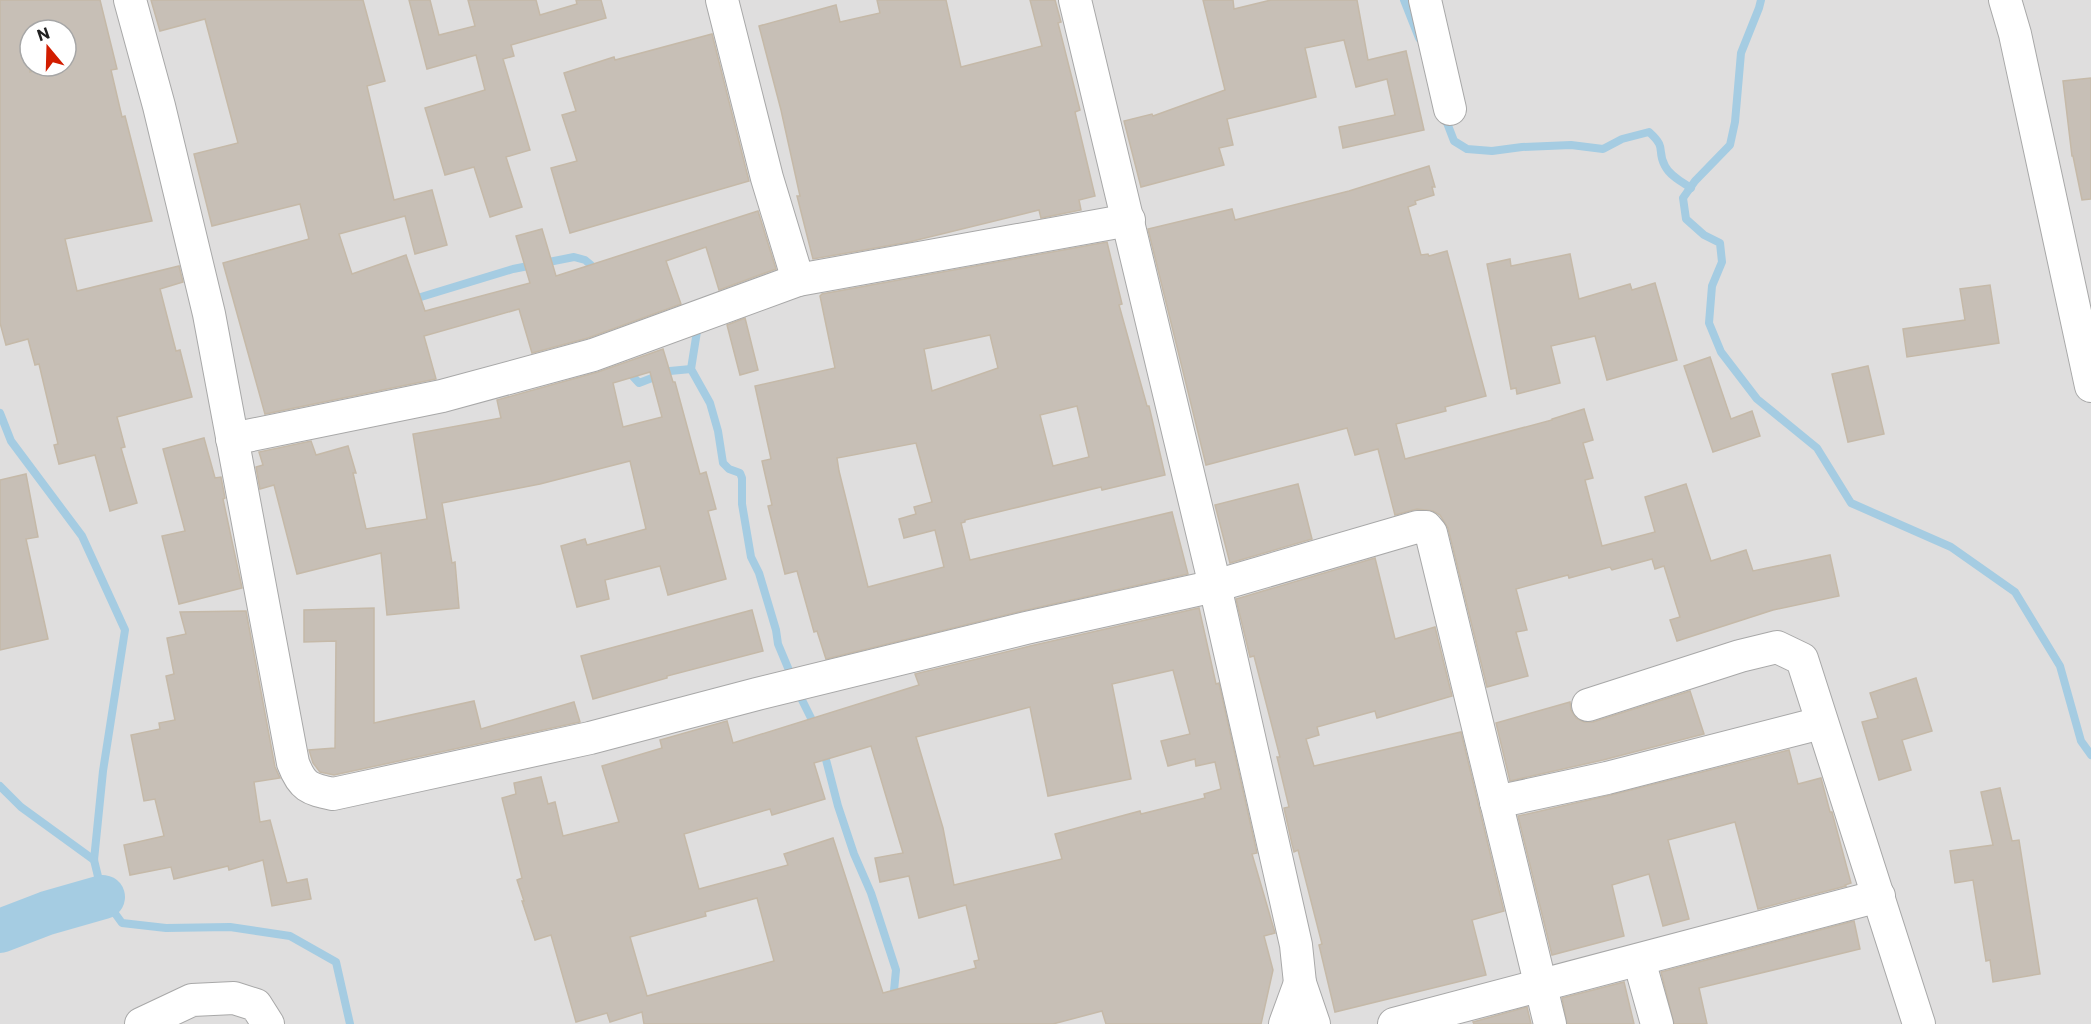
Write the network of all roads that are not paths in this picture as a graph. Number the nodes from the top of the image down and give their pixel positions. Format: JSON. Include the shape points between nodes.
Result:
{"nodes":[{"id":1,"x":130,"y":0,"type":"edge"},
{"id":2,"x":722,"y":0,"type":"edge"},
{"id":3,"x":1075,"y":0,"type":"edge"},
{"id":4,"x":1425,"y":0,"type":"edge"},
{"id":5,"x":2005,"y":0,"type":"edge"},
{"id":6,"x":1450,"y":109,"type":"dead end"},
{"id":7,"x":1129,"y":220,"type":"junction"},
{"id":8,"x":798,"y":280,"type":"junction"},
{"id":9,"x":2091,"y":386,"type":"edge"},
{"id":10,"x":232,"y":439,"type":"junction"},
{"id":11,"x":1215,"y":586,"type":"junction"},
{"id":12,"x":1588,"y":705,"type":"dead end"},
{"id":13,"x":1821,"y":723,"type":"junction"},
{"id":14,"x":1496,"y":802,"type":"junction"},
{"id":15,"x":1879,"y":896,"type":"junction"},
{"id":16,"x":1639,"y":960,"type":"junction"},
{"id":17,"x":1300,"y":982,"type":"junction"},
{"id":18,"x":1541,"y":986,"type":"junction"},
{"id":19,"x":141,"y":1024,"type":"edge"},
{"id":20,"x":268,"y":1024,"type":"edge"},
{"id":21,"x":1285,"y":1024,"type":"edge"},
{"id":22,"x":1314,"y":1024,"type":"edge"},
{"id":23,"x":1394,"y":1024,"type":"edge"},
{"id":24,"x":1550,"y":1024,"type":"edge"},
{"id":25,"x":1657,"y":1024,"type":"edge"},
{"id":26,"x":1919,"y":1024,"type":"edge"}],
"edges":[{"from":1,"to":10,"type":"street","via":[[209,314]]},
{"from":2,"to":8,"type":"street","via":[[767,178]]},
{"from":3,"to":7,"type":"street"},
{"from":4,"to":6,"type":"street"},
{"from":5,"to":9,"type":"street"},
{"from":7,"to":8,"type":"street"},
{"from":7,"to":11,"type":"street"},
{"from":8,"to":10,"type":"street","via":[[593,355],[442,396]]},
{"from":10,"to":11,"type":"street","via":[[293,763],[300,780],[312,790],[333,794],[590,738],[1015,631]]},
{"from":11,"to":14,"type":"street","via":[[1426,527],[1431,533]]},
{"from":11,"to":17,"type":"street","via":[[1296,945]]},
{"from":12,"to":13,"type":"street","via":[[1778,647],[1802,659]]},
{"from":13,"to":14,"type":"street"},
{"from":13,"to":15,"type":"street"},
{"from":14,"to":18,"type":"street"},
{"from":15,"to":16,"type":"street"},
{"from":15,"to":26,"type":"street"},
{"from":16,"to":18,"type":"street"},
{"from":16,"to":25,"type":"street"},
{"from":17,"to":21,"type":"street"},
{"from":17,"to":22,"type":"street"},
{"from":18,"to":23,"type":"street"},
{"from":18,"to":24,"type":"street"},
{"from":19,"to":20,"type":"street","via":[[192,1000],[234,998],[256,1005]]}]}
